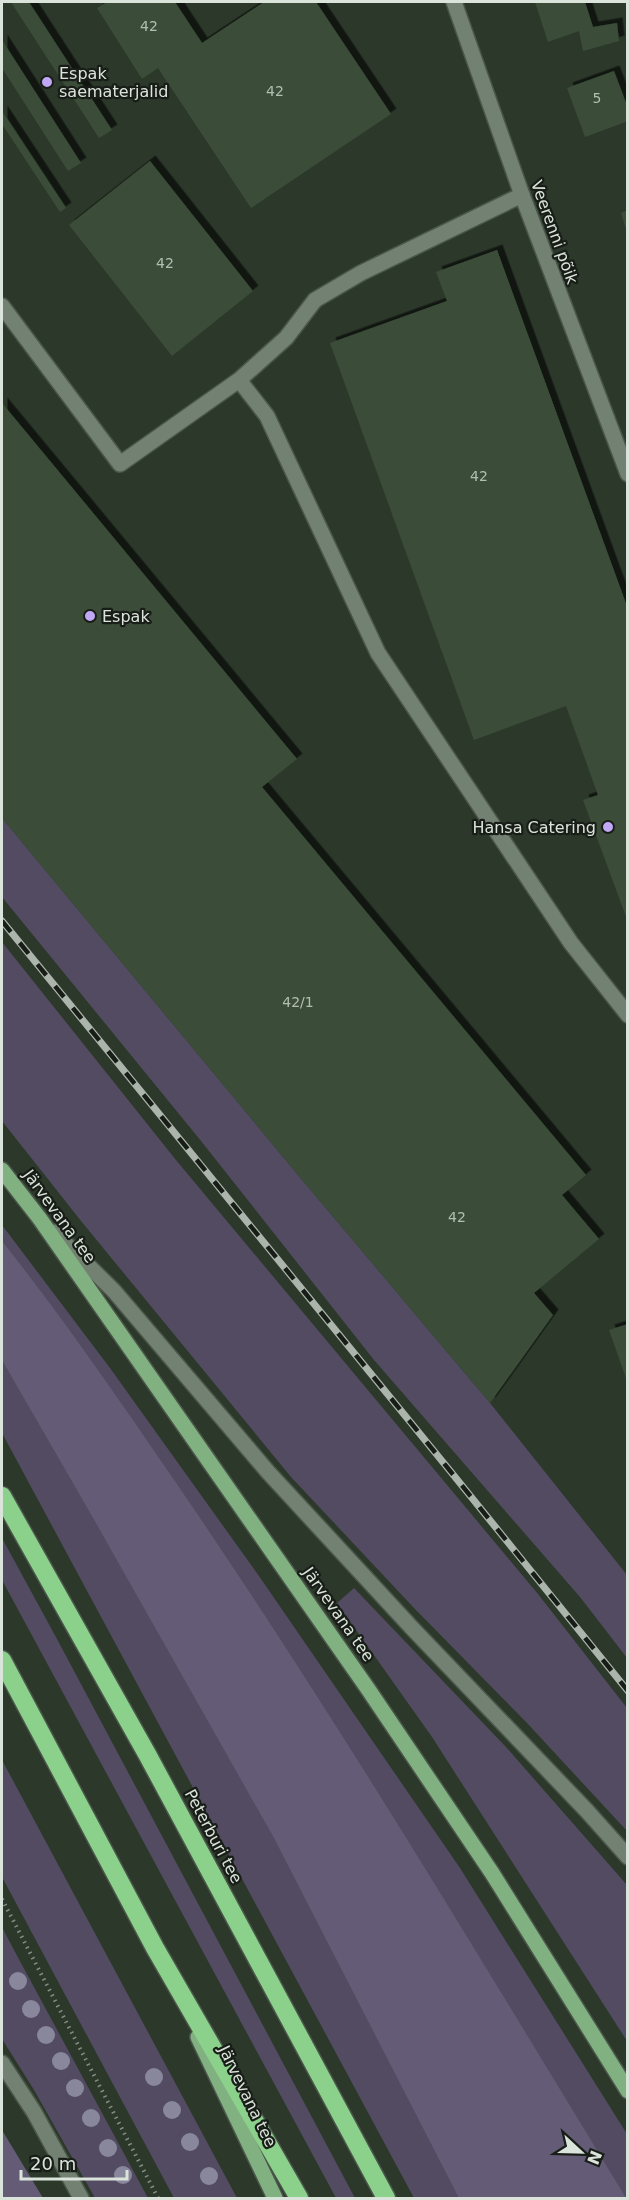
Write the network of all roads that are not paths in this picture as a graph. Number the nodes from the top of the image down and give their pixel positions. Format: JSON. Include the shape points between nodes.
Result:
{"nodes":[{"id":1,"x":454,"y":2,"type":"edge"},
{"id":2,"x":522,"y":195,"type":"junction"},
{"id":3,"x":2,"y":306,"type":"edge"},
{"id":4,"x":239,"y":380,"type":"junction"},
{"id":5,"x":627,"y":474,"type":"edge"},
{"id":6,"x":627,"y":1015,"type":"edge"},
{"id":7,"x":2,"y":1170,"type":"edge"},
{"id":8,"x":40,"y":1219,"type":"junction"},
{"id":9,"x":2,"y":1496,"type":"edge"},
{"id":10,"x":2,"y":1660,"type":"edge"},
{"id":11,"x":627,"y":1857,"type":"edge"},
{"id":12,"x":155,"y":1948,"type":"junction"},
{"id":13,"x":2,"y":2062,"type":"edge"},
{"id":14,"x":627,"y":2091,"type":"edge"},
{"id":15,"x":81,"y":2199,"type":"edge"},
{"id":16,"x":275,"y":2199,"type":"edge"},
{"id":17,"x":299,"y":2199,"type":"edge"},
{"id":18,"x":386,"y":2199,"type":"edge"}],
"edges":[{"from":1,"to":2,"type":"street","name":"Veerenni põik"},
{"from":2,"to":4,"type":"street","via":[[361,273],[315,300],[286,338]]},
{"from":2,"to":5,"type":"street","name":"Veerenni põik"},
{"from":3,"to":4,"type":"street","via":[[120,464]]},
{"from":4,"to":6,"type":"street","via":[[267,416],[378,653],[570,943]]},
{"from":7,"to":8,"type":"main road","name":"Järvevana tee"},
{"from":8,"to":11,"type":"street","via":[[114,1291],[268,1472]]},
{"from":8,"to":14,"type":"main road","name":"Järvevana tee","via":[[368,1689],[472,1844]]},
{"from":9,"to":18,"type":"highway","name":"Peterburi tee","via":[[147,1754]]},
{"from":10,"to":12,"type":"highway","name":"Järvevana tee"},
{"from":12,"to":16,"type":"main road","name":"Järvevana tee"},
{"from":12,"to":17,"type":"highway"},
{"from":13,"to":15,"type":"street"}]}
